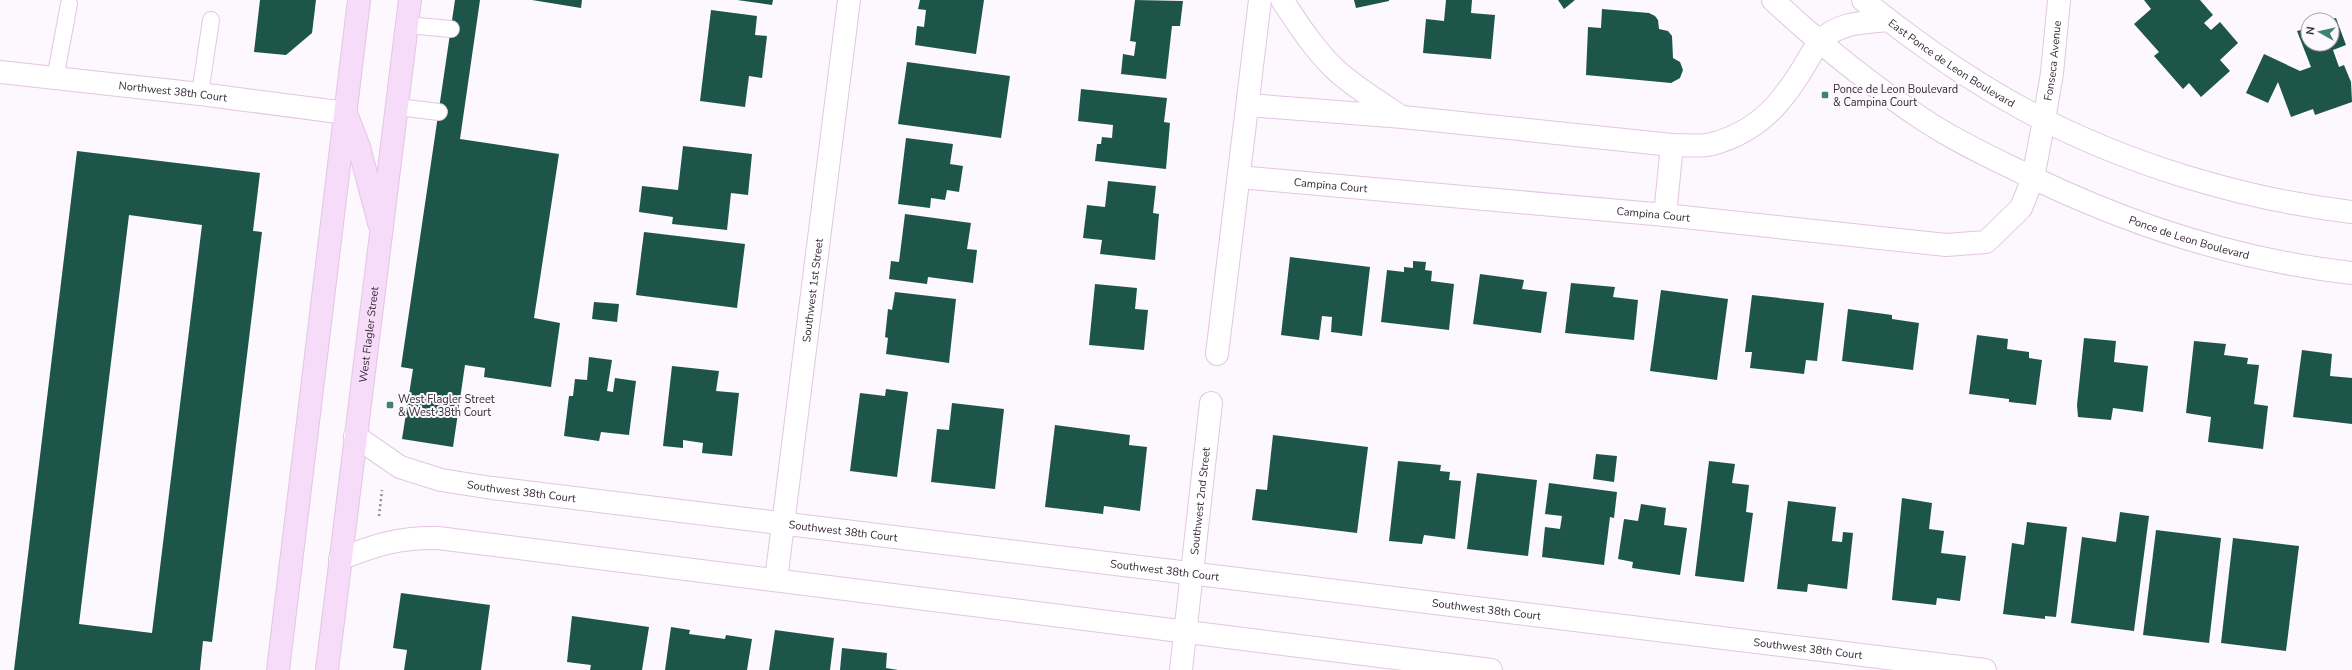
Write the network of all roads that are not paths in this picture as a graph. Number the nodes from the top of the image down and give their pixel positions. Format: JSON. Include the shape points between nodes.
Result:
{"nodes":[{"id":1,"x":359,"y":0,"type":"edge"},
{"id":2,"x":410,"y":0,"type":"edge"},
{"id":3,"x":849,"y":0,"type":"edge"},
{"id":4,"x":1260,"y":0,"type":"edge"},
{"id":5,"x":1282,"y":0,"type":"edge"},
{"id":6,"x":1773,"y":0,"type":"edge"},
{"id":7,"x":1863,"y":0,"type":"edge"},
{"id":8,"x":2060,"y":0,"type":"edge"},
{"id":9,"x":69,"y":4,"type":"dead end"},
{"id":10,"x":211,"y":20,"type":"dead end"},
{"id":11,"x":1888,"y":20,"type":"junction"},
{"id":12,"x":407,"y":25,"type":"junction"},
{"id":13,"x":451,"y":29,"type":"dead end"},
{"id":14,"x":1818,"y":41,"type":"junction"},
{"id":15,"x":0,"y":72,"type":"edge"},
{"id":16,"x":56,"y":79,"type":"junction"},
{"id":17,"x":200,"y":94,"type":"junction"},
{"id":18,"x":1248,"y":105,"type":"junction"},
{"id":19,"x":398,"y":107,"type":"junction"},
{"id":20,"x":439,"y":112,"type":"dead end"},
{"id":21,"x":346,"y":113,"type":"junction"},
{"id":22,"x":1403,"y":118,"type":"junction"},
{"id":23,"x":2044,"y":120,"type":"junction"},
{"id":24,"x":1672,"y":145,"type":"junction"},
{"id":25,"x":1239,"y":177,"type":"junction"},
{"id":26,"x":2033,"y":178,"type":"junction"},
{"id":27,"x":2352,"y":212,"type":"edge"},
{"id":28,"x":1665,"y":215,"type":"junction"},
{"id":29,"x":381,"y":230,"type":"junction"},
{"id":30,"x":2352,"y":273,"type":"edge"},
{"id":31,"x":1217,"y":354,"type":"dead end"},
{"id":32,"x":1211,"y":403,"type":"dead end"},
{"id":33,"x":356,"y":436,"type":"junction"},
{"id":34,"x":784,"y":523,"type":"junction"},
{"id":35,"x":340,"y":559,"type":"junction"},
{"id":36,"x":1191,"y":572,"type":"junction"},
{"id":37,"x":776,"y":580,"type":"junction"},
{"id":38,"x":1184,"y":632,"type":"junction"},
{"id":39,"x":278,"y":670,"type":"edge"},
{"id":40,"x":327,"y":670,"type":"edge"},
{"id":41,"x":1181,"y":670,"type":"edge"},
{"id":42,"x":1491,"y":670,"type":"edge"},
{"id":43,"x":1985,"y":670,"type":"edge"}],
"edges":[{"from":1,"to":21,"type":"main road"},
{"from":2,"to":12,"type":"main road","name":"West Flagler Street"},
{"from":3,"to":34,"type":"street","name":"Southwest 1st Street"},
{"from":4,"to":18,"type":"street"},
{"from":5,"to":22,"type":"street","via":[[1305,34],[1337,71]]},
{"from":6,"to":14,"type":"street"},
{"from":7,"to":11,"type":"street","name":"East Ponce de Leon Boulevard"},
{"from":8,"to":23,"type":"street","name":"Fonseca Avenue"},
{"from":9,"to":16,"type":"lane"},
{"from":10,"to":17,"type":"lane"},
{"from":11,"to":14,"type":"street","via":[[1851,23],[1831,30]]},
{"from":11,"to":23,"type":"street","name":"East Ponce de Leon Boulevard","via":[[1959,72]]},
{"from":12,"to":13,"type":"lane"},
{"from":12,"to":19,"type":"main road","name":"West Flagler Street"},
{"from":14,"to":24,"type":"street","via":[[1793,86],[1776,107],[1758,123],[1734,136],[1711,144]]},
{"from":14,"to":26,"type":"street","via":[[1878,89],[1928,123]]},
{"from":15,"to":16,"type":"street","name":"Northwest 38th Court"},
{"from":16,"to":17,"type":"street","name":"Northwest 38th Court"},
{"from":17,"to":21,"type":"street","name":"Northwest 38th Court"},
{"from":18,"to":22,"type":"street"},
{"from":18,"to":25,"type":"street"},
{"from":19,"to":20,"type":"lane"},
{"from":19,"to":29,"type":"main road","name":"West Flagler Street"},
{"from":21,"to":29,"type":"main road","via":[[359,147]]},
{"from":21,"to":39,"type":"main road"},
{"from":22,"to":24,"type":"street"},
{"from":23,"to":26,"type":"street","name":"Fonseca Avenue"},
{"from":23,"to":27,"type":"street","via":[[2167,170],[2278,201]]},
{"from":24,"to":28,"type":"street"},
{"from":25,"to":28,"type":"street","name":"Campina Court"},
{"from":25,"to":31,"type":"street"},
{"from":26,"to":28,"type":"street","name":"Campina Court","via":[[2021,208],[2004,227],[1986,242],[1969,245],[1946,245]]},
{"from":26,"to":30,"type":"street","name":"Ponce de Leon Boulevard","via":[[2093,206],[2149,227],[2266,259]]},
{"from":29,"to":33,"type":"main road","name":"West Flagler Street"},
{"from":32,"to":36,"type":"street","name":"Southwest 2nd Street"},
{"from":33,"to":34,"type":"street","name":"Southwest 38th Court","via":[[400,467],[441,480]]},
{"from":33,"to":35,"type":"main road","name":"West Flagler Street"},
{"from":34,"to":36,"type":"street","name":"Southwest 38th Court"},
{"from":34,"to":37,"type":"street","name":"Southwest 1st Street"},
{"from":35,"to":37,"type":"street","via":[[392,541],[438,538]]},
{"from":35,"to":40,"type":"main road","name":"West Flagler Street"},
{"from":36,"to":38,"type":"street","name":"Southwest 2nd Street"},
{"from":36,"to":43,"type":"street","name":"Southwest 38th Court"},
{"from":37,"to":38,"type":"street"},
{"from":38,"to":41,"type":"street","name":"Southwest 2nd Street"},
{"from":38,"to":42,"type":"street"}]}
